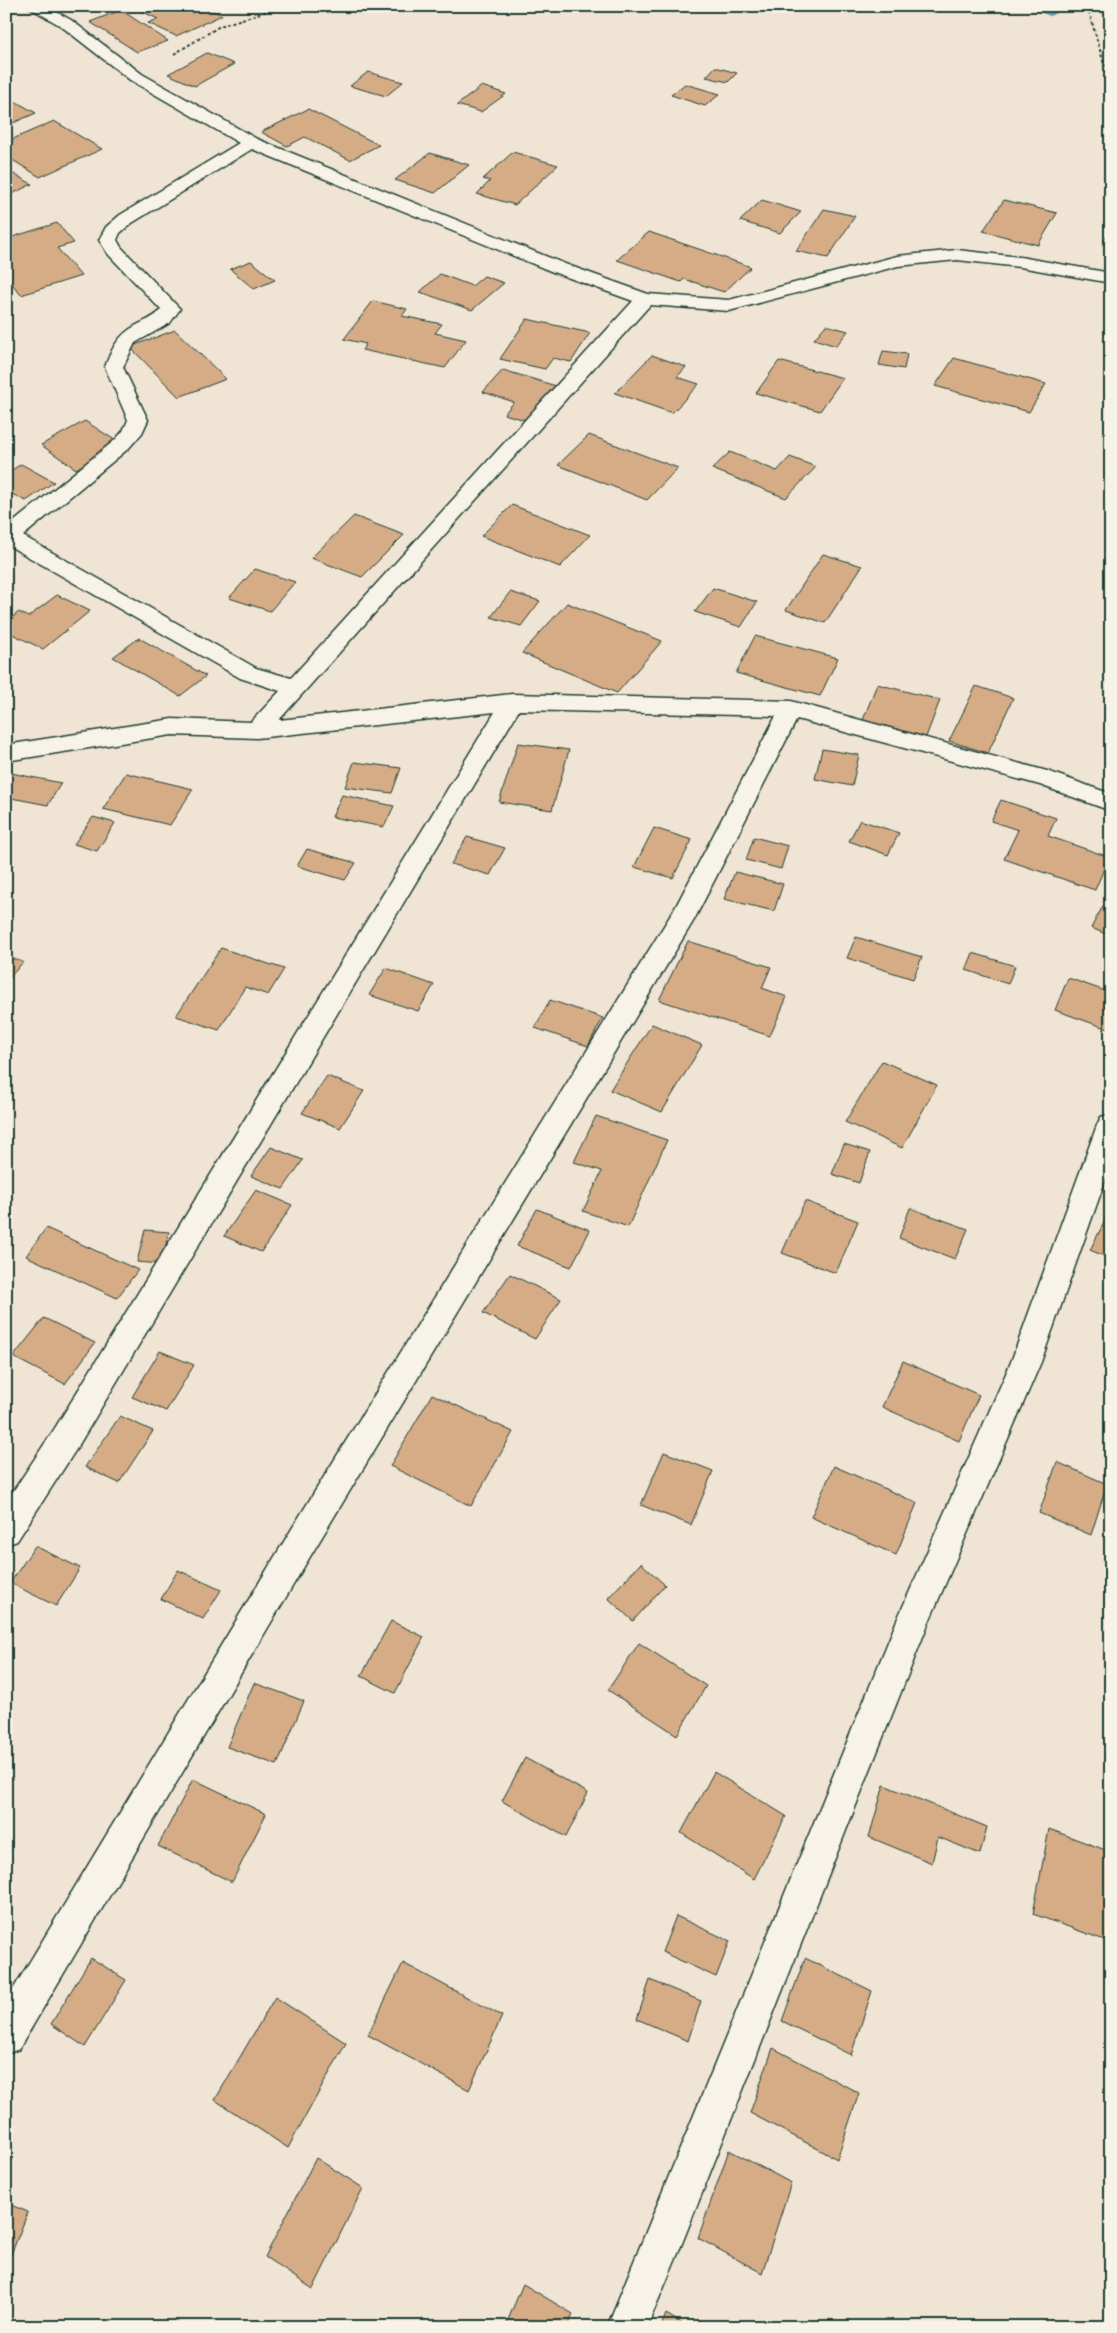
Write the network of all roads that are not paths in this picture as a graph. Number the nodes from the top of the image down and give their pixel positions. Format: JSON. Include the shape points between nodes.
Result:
{"nodes":[{"id":1,"x":34,"y":6,"type":"edge"},
{"id":2,"x":251,"y":143,"type":"junction"},
{"id":3,"x":1111,"y":278,"type":"edge"},
{"id":4,"x":645,"y":299,"type":"junction"},
{"id":5,"x":7,"y":535,"type":"edge"},
{"id":6,"x":297,"y":688,"type":"junction"},
{"id":7,"x":512,"y":702,"type":"junction"},
{"id":8,"x":791,"y":708,"type":"junction"},
{"id":9,"x":257,"y":730,"type":"junction"},
{"id":10,"x":6,"y":753,"type":"edge"},
{"id":11,"x":1111,"y":803,"type":"edge"},
{"id":12,"x":1111,"y":1125,"type":"edge"},
{"id":13,"x":6,"y":1530,"type":"edge"},
{"id":14,"x":6,"y":2036,"type":"edge"},
{"id":15,"x":627,"y":2327,"type":"edge"}],
"edges":[{"from":1,"to":2,"type":"street","via":[[66,23],[136,77]]},
{"from":2,"to":4,"type":"street","via":[[559,268]]},
{"from":2,"to":5,"type":"street","via":[[112,231],[108,240],[114,250],[171,309],[167,318],[132,336],[114,367],[138,420],[122,444]]},
{"from":3,"to":4,"type":"street","via":[[957,255],[897,261],[729,306]]},
{"from":4,"to":6,"type":"street"},
{"from":5,"to":6,"type":"street","via":[[248,673]]},
{"from":6,"to":9,"type":"street"},
{"from":7,"to":8,"type":"street"},
{"from":7,"to":9,"type":"street"},
{"from":7,"to":13,"type":"street","via":[[66,1438]]},
{"from":8,"to":11,"type":"street","via":[[1047,779]]},
{"from":8,"to":14,"type":"street","via":[[684,912]]},
{"from":9,"to":10,"type":"street","via":[[172,728]]},
{"from":12,"to":15,"type":"street","via":[[1026,1362],[913,1620]]}]}
